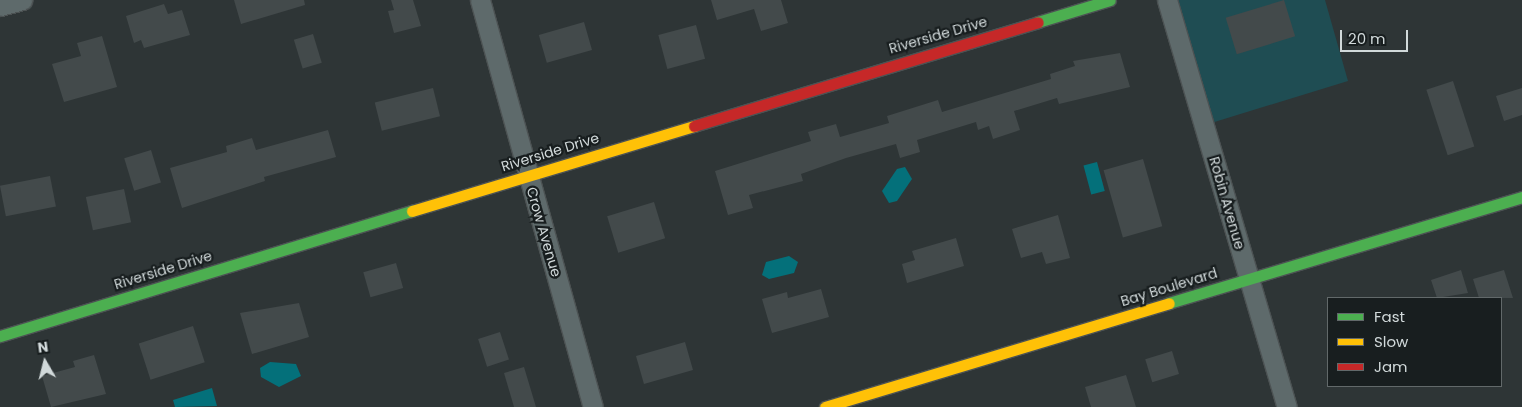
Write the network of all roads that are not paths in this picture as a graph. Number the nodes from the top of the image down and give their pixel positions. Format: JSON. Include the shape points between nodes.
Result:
{"nodes":[{"id":1,"x":22,"y":0,"type":"edge"},
{"id":2,"x":480,"y":0,"type":"edge"},
{"id":3,"x":1110,"y":0,"type":"edge"},
{"id":4,"x":1167,"y":0,"type":"edge"},
{"id":5,"x":0,"y":6,"type":"edge"},
{"id":6,"x":528,"y":175,"type":"junction"},
{"id":7,"x":1522,"y":197,"type":"edge"},
{"id":8,"x":1249,"y":279,"type":"junction"},
{"id":9,"x":0,"y":336,"type":"edge"},
{"id":10,"x":593,"y":407,"type":"edge"},
{"id":11,"x":825,"y":407,"type":"edge"},
{"id":12,"x":1287,"y":407,"type":"edge"}],
"edges":[{"from":1,"to":5,"type":"street"},
{"from":2,"to":6,"type":"street","name":"Crow Avenue"},
{"from":3,"to":6,"type":"street","name":"Riverside Drive"},
{"from":4,"to":8,"type":"street","name":"Robin Avenue"},
{"from":6,"to":9,"type":"street","name":"Riverside Drive"},
{"from":6,"to":10,"type":"street","name":"Crow Avenue"},
{"from":7,"to":8,"type":"street","name":"Bay Boulevard"},
{"from":8,"to":11,"type":"street","name":"Bay Boulevard"},
{"from":8,"to":12,"type":"street","name":"Robin Avenue"}]}
